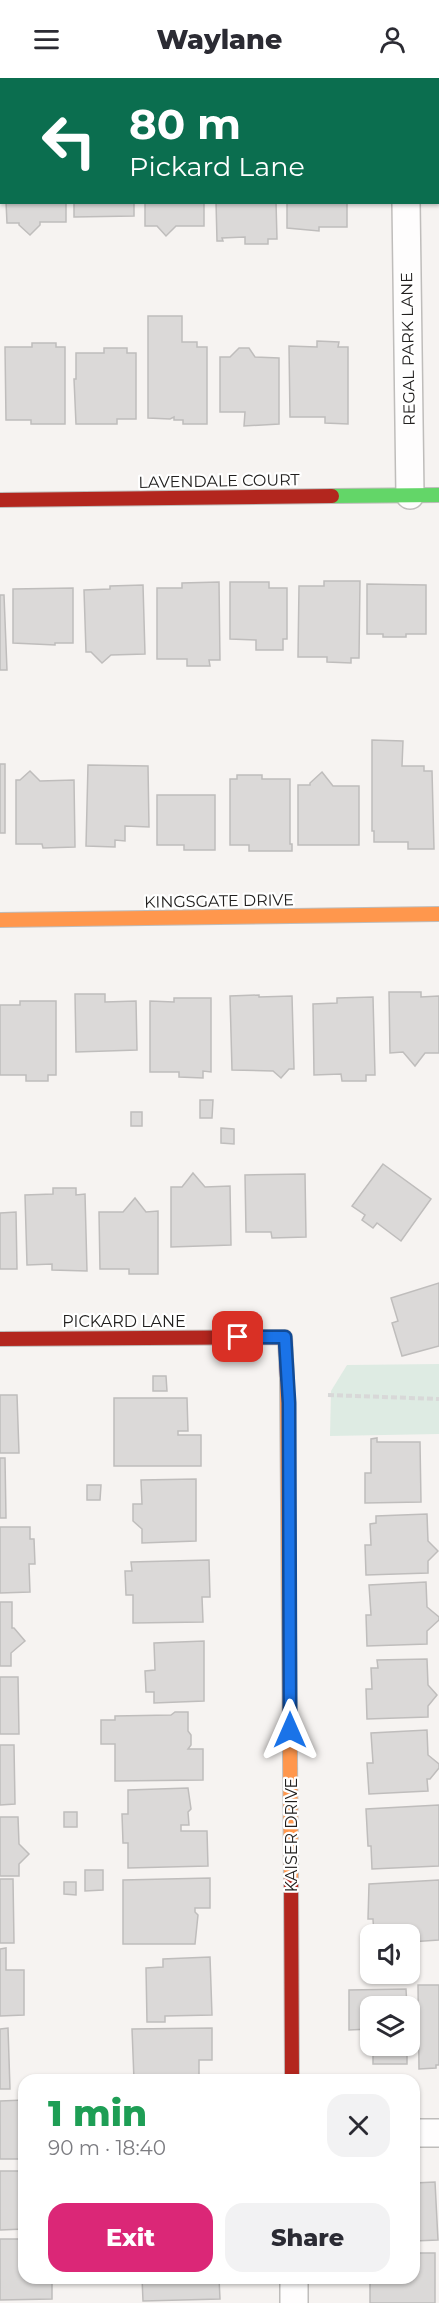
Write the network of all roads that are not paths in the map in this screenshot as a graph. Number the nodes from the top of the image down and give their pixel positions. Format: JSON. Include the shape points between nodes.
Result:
{"nodes":[{"id":1,"x":406,"y":204,"type":"edge"},
{"id":2,"x":410,"y":495,"type":"junction"},
{"id":3,"x":439,"y":495,"type":"edge"},
{"id":4,"x":0,"y":500,"type":"edge"},
{"id":5,"x":439,"y":914,"type":"edge"},
{"id":6,"x":0,"y":920,"type":"edge"},
{"id":7,"x":285,"y":1337,"type":"joint"},
{"id":8,"x":0,"y":1339,"type":"edge"},
{"id":9,"x":292,"y":2074,"type":"edge"},
{"id":10,"x":420,"y":2133,"type":"edge"},
{"id":11,"x":439,"y":2133,"type":"edge"},
{"id":12,"x":294,"y":2284,"type":"edge"},
{"id":13,"x":294,"y":2303,"type":"edge"}],
"edges":[{"from":1,"to":2,"type":"street","name":"REGAL PARK LANE"},
{"from":2,"to":3,"type":"street","name":"LAVENDALE COURT"},
{"from":2,"to":4,"type":"street","name":"LAVENDALE COURT"},
{"from":5,"to":6,"type":"street","name":"KINGSGATE DRIVE"},
{"from":7,"to":8,"type":"street","name":"PICKARD LANE"},
{"from":7,"to":9,"type":"street","name":"KAISER DRIVE","via":[[289,1415]]},
{"from":10,"to":11,"type":"street"},
{"from":12,"to":13,"type":"street"}]}
